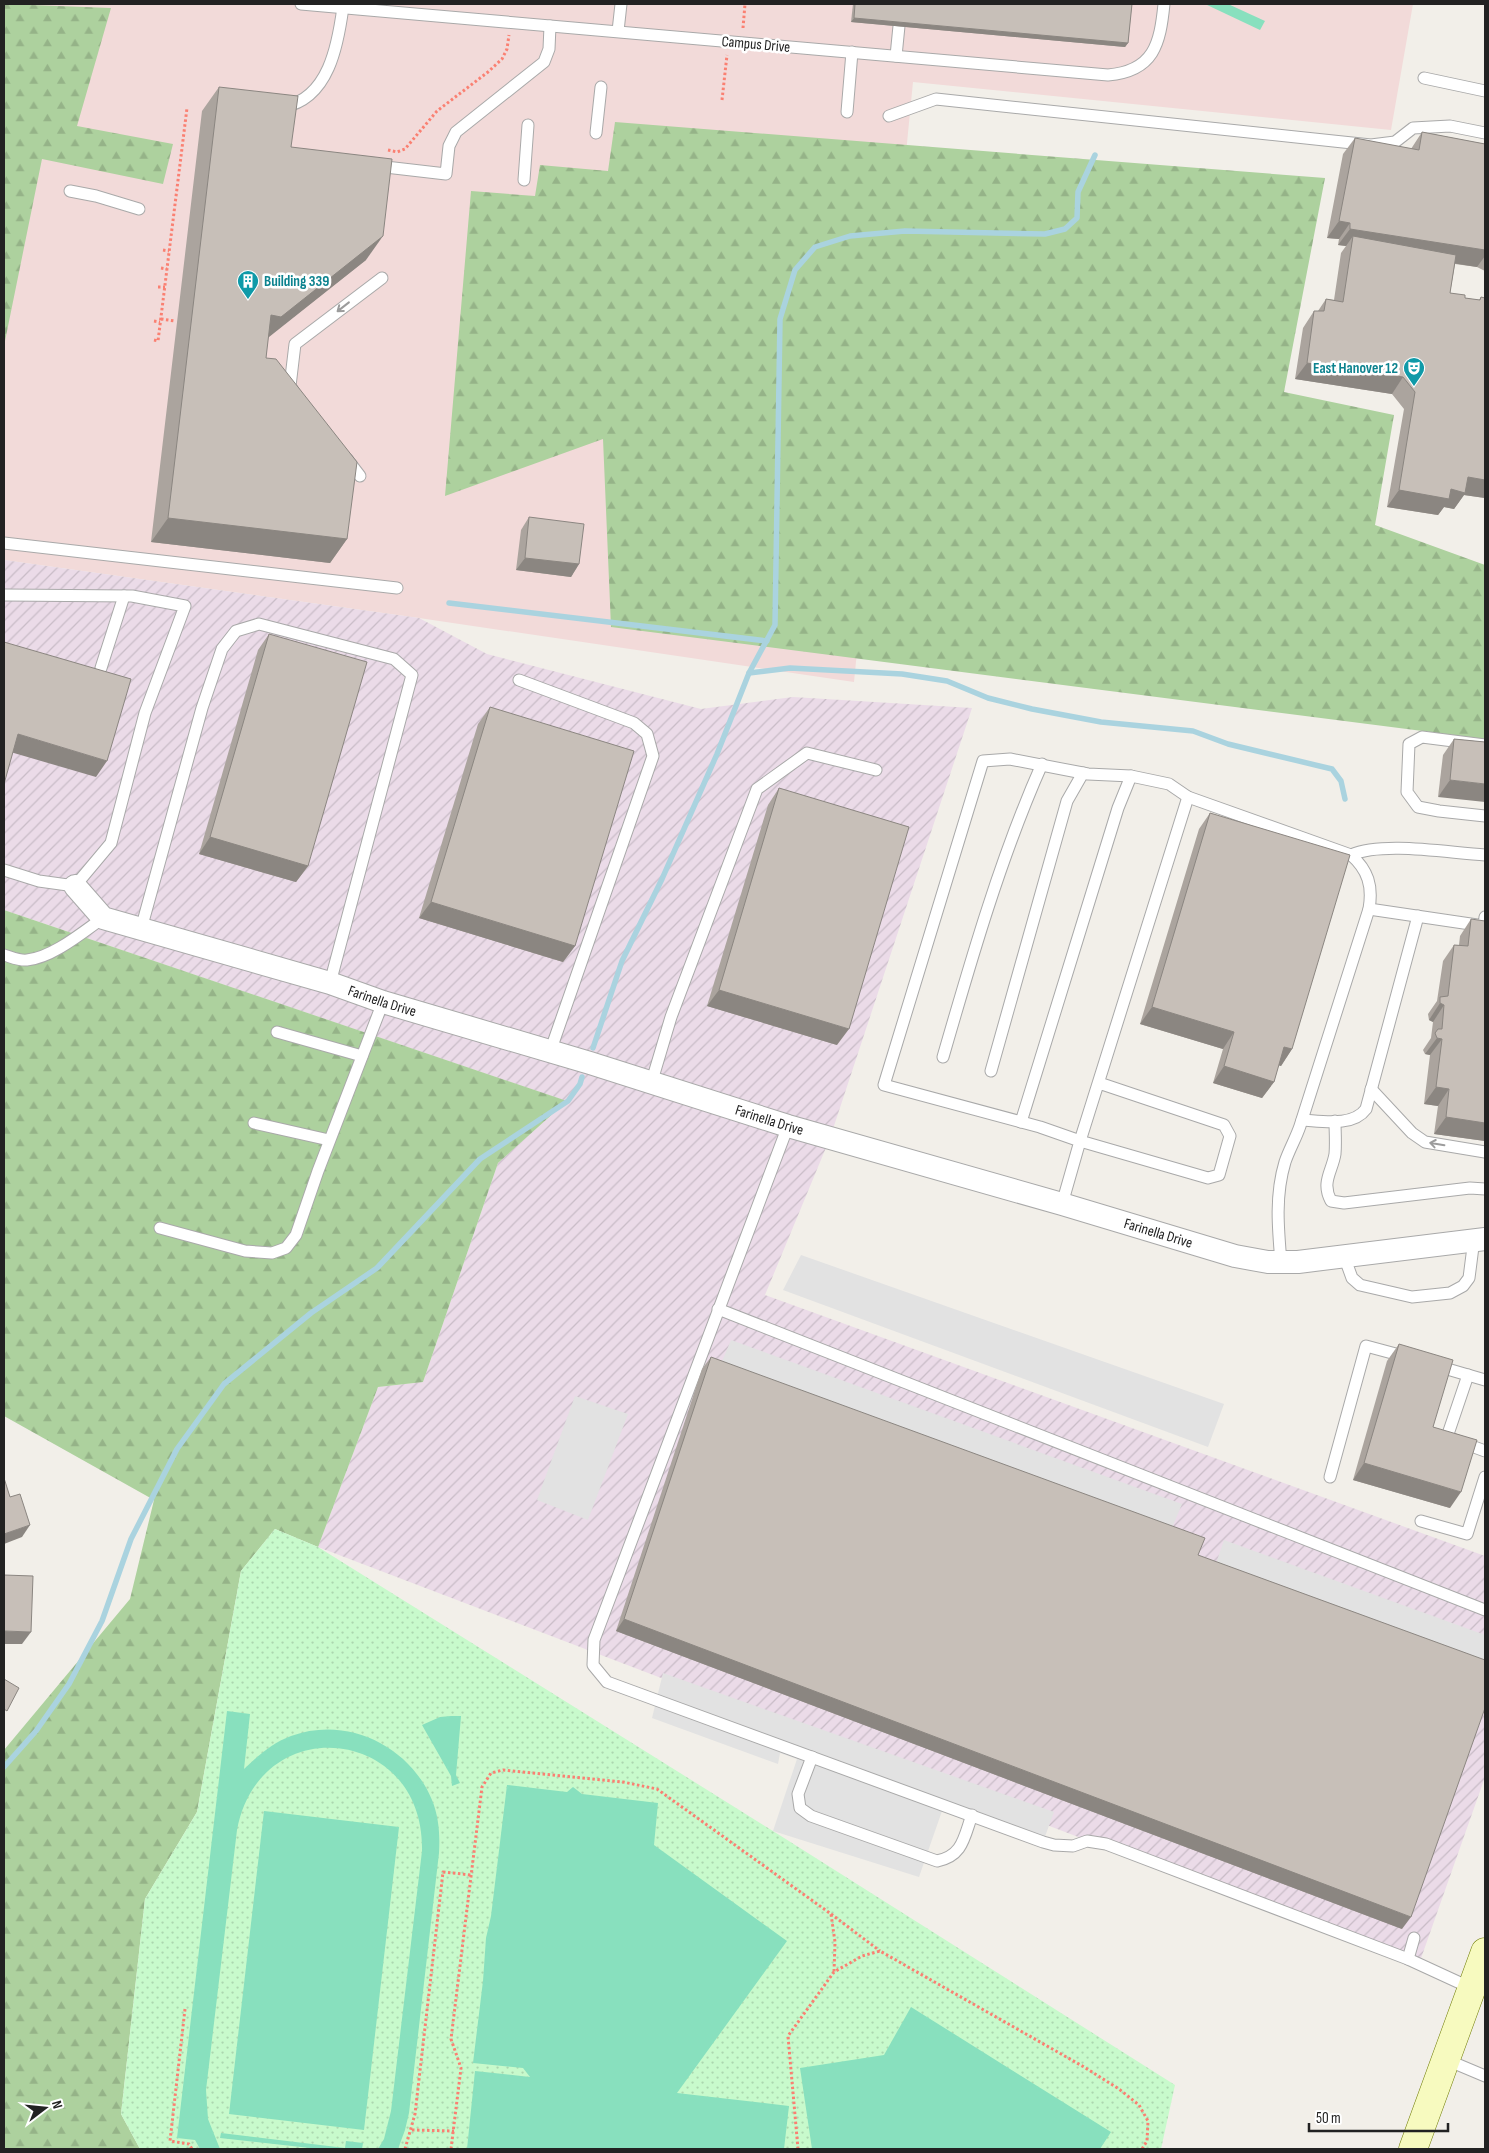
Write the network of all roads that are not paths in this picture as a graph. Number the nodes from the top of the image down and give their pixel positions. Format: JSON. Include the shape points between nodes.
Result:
{"nodes":[{"id":1,"x":301,"y":4,"type":"edge"},
{"id":2,"x":621,"y":4,"type":"edge"},
{"id":3,"x":1164,"y":4,"type":"edge"},
{"id":4,"x":343,"y":7,"type":"junction"},
{"id":5,"x":550,"y":26,"type":"junction"},
{"id":6,"x":899,"y":26,"type":"edge"},
{"id":7,"x":618,"y":31,"type":"junction"},
{"id":8,"x":852,"y":52,"type":"junction"},
{"id":9,"x":896,"y":56,"type":"junction"},
{"id":10,"x":1424,"y":78,"type":"dead end"},
{"id":11,"x":601,"y":87,"type":"dead end"},
{"id":12,"x":1485,"y":90,"type":"edge"},
{"id":13,"x":269,"y":108,"type":"edge"},
{"id":14,"x":848,"y":112,"type":"dead end"},
{"id":15,"x":890,"y":116,"type":"dead end"},
{"id":16,"x":528,"y":125,"type":"dead end"},
{"id":17,"x":596,"y":133,"type":"dead end"},
{"id":18,"x":1485,"y":133,"type":"edge"},
{"id":19,"x":367,"y":165,"type":"edge"},
{"id":20,"x":524,"y":180,"type":"dead end"},
{"id":21,"x":70,"y":191,"type":"dead end"},
{"id":22,"x":139,"y":209,"type":"dead end"},
{"id":23,"x":382,"y":278,"type":"dead end"},
{"id":24,"x":301,"y":401,"type":"edge"},
{"id":25,"x":342,"y":453,"type":"edge"},
{"id":26,"x":360,"y":476,"type":"dead end"},
{"id":27,"x":4,"y":543,"type":"edge"},
{"id":28,"x":397,"y":588,"type":"dead end"},
{"id":29,"x":4,"y":595,"type":"edge"},
{"id":30,"x":124,"y":596,"type":"junction"},
{"id":31,"x":101,"y":668,"type":"edge"},
{"id":32,"x":519,"y":680,"type":"dead end"},
{"id":33,"x":1485,"y":745,"type":"edge"},
{"id":34,"x":1042,"y":764,"type":"junction"},
{"id":35,"x":876,"y":770,"type":"dead end"},
{"id":36,"x":1083,"y":773,"type":"junction"},
{"id":37,"x":1131,"y":776,"type":"junction"},
{"id":38,"x":1188,"y":798,"type":"junction"},
{"id":39,"x":1485,"y":816,"type":"edge"},
{"id":40,"x":1351,"y":854,"type":"junction"},
{"id":41,"x":1485,"y":855,"type":"edge"},
{"id":42,"x":4,"y":870,"type":"edge"},
{"id":43,"x":76,"y":886,"type":"junction"},
{"id":44,"x":1369,"y":909,"type":"junction"},
{"id":45,"x":1418,"y":916,"type":"junction"},
{"id":46,"x":104,"y":918,"type":"junction"},
{"id":47,"x":1485,"y":923,"type":"edge"},
{"id":48,"x":141,"y":929,"type":"junction"},
{"id":49,"x":4,"y":955,"type":"edge"},
{"id":50,"x":330,"y":983,"type":"junction"},
{"id":51,"x":383,"y":1002,"type":"junction"},
{"id":52,"x":277,"y":1032,"type":"dead end"},
{"id":53,"x":550,"y":1052,"type":"junction"},
{"id":54,"x":362,"y":1056,"type":"junction"},
{"id":55,"x":943,"y":1057,"type":"dead end"},
{"id":56,"x":991,"y":1071,"type":"dead end"},
{"id":57,"x":1099,"y":1083,"type":"junction"},
{"id":58,"x":651,"y":1084,"type":"junction"},
{"id":59,"x":1371,"y":1089,"type":"junction"},
{"id":60,"x":1302,"y":1120,"type":"junction"},
{"id":61,"x":1335,"y":1121,"type":"junction"},
{"id":62,"x":1021,"y":1122,"type":"junction"},
{"id":63,"x":254,"y":1123,"type":"dead end"},
{"id":64,"x":788,"y":1126,"type":"junction"},
{"id":65,"x":330,"y":1140,"type":"junction"},
{"id":66,"x":1080,"y":1141,"type":"junction"},
{"id":67,"x":1485,"y":1152,"type":"edge"},
{"id":68,"x":1485,"y":1189,"type":"edge"},
{"id":69,"x":1062,"y":1204,"type":"junction"},
{"id":70,"x":160,"y":1228,"type":"dead end"},
{"id":71,"x":1480,"y":1239,"type":"edge"},
{"id":72,"x":1344,"y":1256,"type":"junction"},
{"id":73,"x":1280,"y":1262,"type":"junction"},
{"id":74,"x":718,"y":1309,"type":"junction"},
{"id":75,"x":1468,"y":1375,"type":"junction"},
{"id":76,"x":1485,"y":1380,"type":"edge"},
{"id":77,"x":1485,"y":1451,"type":"edge"},
{"id":78,"x":1330,"y":1476,"type":"dead end"},
{"id":79,"x":1485,"y":1478,"type":"edge"},
{"id":80,"x":1421,"y":1521,"type":"dead end"},
{"id":81,"x":1485,"y":1610,"type":"edge"},
{"id":82,"x":812,"y":1757,"type":"junction"},
{"id":83,"x":972,"y":1815,"type":"junction"},
{"id":84,"x":1414,"y":1938,"type":"dead end"},
{"id":85,"x":1485,"y":1952,"type":"edge"},
{"id":86,"x":1408,"y":1959,"type":"junction"},
{"id":87,"x":1471,"y":1988,"type":"junction"},
{"id":88,"x":1447,"y":2060,"type":"junction"},
{"id":89,"x":1485,"y":2076,"type":"edge"},
{"id":90,"x":1413,"y":2149,"type":"edge"}],
"edges":[{"from":1,"to":4,"type":"lane","name":"Campus Drive"},
{"from":2,"to":7,"type":"lane"},
{"from":3,"to":9,"type":"lane","name":"Campus Drive","via":[[1162,31],[1155,51],[1140,67],[1126,74]]},
{"from":4,"to":5,"type":"lane","name":"Campus Drive"},
{"from":4,"to":13,"type":"lane","via":[[334,52],[320,81],[303,99],[289,106]]},
{"from":5,"to":7,"type":"lane","name":"Campus Drive"},
{"from":5,"to":19,"type":"lane","via":[[549,49],[544,62],[456,132],[449,146],[446,174]]},
{"from":6,"to":9,"type":"lane"},
{"from":7,"to":8,"type":"lane","name":"Campus Drive"},
{"from":8,"to":9,"type":"lane","name":"Campus Drive"},
{"from":8,"to":14,"type":"lane"},
{"from":10,"to":12,"type":"lane"},
{"from":11,"to":17,"type":"lane"},
{"from":15,"to":18,"type":"lane","via":[[936,99],[1371,145],[1395,142],[1413,128],[1450,126]]},
{"from":16,"to":20,"type":"lane"},
{"from":21,"to":22,"type":"lane"},
{"from":23,"to":24,"type":"lane","one_way":true,"via":[[295,344],[290,386]]},
{"from":25,"to":26,"type":"lane"},
{"from":27,"to":28,"type":"lane"},
{"from":29,"to":30,"type":"lane"},
{"from":30,"to":31,"type":"lane"},
{"from":30,"to":43,"type":"lane","via":[[185,606],[145,713],[111,843]]},
{"from":32,"to":53,"type":"lane","via":[[634,723],[647,734],[653,756]]},
{"from":33,"to":39,"type":"lane","via":[[1422,737],[1408,744],[1407,792],[1418,807]]},
{"from":34,"to":36,"type":"lane"},
{"from":34,"to":55,"type":"lane","via":[[1027,798],[972,957]]},
{"from":34,"to":62,"type":"lane","via":[[1010,759],[983,761],[884,1085]]},
{"from":35,"to":58,"type":"lane","via":[[807,753],[757,789],[671,1017]]},
{"from":36,"to":37,"type":"lane"},
{"from":36,"to":56,"type":"lane","via":[[1067,801]]},
{"from":37,"to":38,"type":"lane","via":[[1169,784]]},
{"from":37,"to":62,"type":"lane","via":[[1118,808]]},
{"from":38,"to":40,"type":"lane"},
{"from":38,"to":57,"type":"lane"},
{"from":40,"to":41,"type":"lane","via":[[1381,848]]},
{"from":40,"to":44,"type":"lane","via":[[1368,874]]},
{"from":42,"to":43,"type":"lane","via":[[39,881]]},
{"from":43,"to":46,"type":"street"},
{"from":44,"to":45,"type":"lane"},
{"from":44,"to":60,"type":"lane"},
{"from":45,"to":47,"type":"lane"},
{"from":45,"to":59,"type":"lane"},
{"from":46,"to":48,"type":"street","name":"Farinella Drive"},
{"from":46,"to":49,"type":"lane","via":[[41,957],[26,960]]},
{"from":48,"to":50,"type":"street","name":"Farinella Drive"},
{"from":48,"to":50,"type":"lane","via":[[202,708],[222,649],[236,631],[259,624],[394,659],[412,675]]},
{"from":50,"to":51,"type":"street","name":"Farinella Drive"},
{"from":51,"to":53,"type":"street","name":"Farinella Drive"},
{"from":51,"to":54,"type":"lane"},
{"from":52,"to":54,"type":"lane"},
{"from":53,"to":58,"type":"street","name":"Farinella Drive"},
{"from":54,"to":65,"type":"lane"},
{"from":57,"to":66,"type":"lane"},
{"from":57,"to":66,"type":"lane","via":[[1224,1124],[1230,1136],[1219,1175],[1208,1178]]},
{"from":58,"to":64,"type":"street","name":"Farinella Drive"},
{"from":59,"to":61,"type":"lane","via":[[1362,1114],[1350,1120]]},
{"from":67,"to":59,"type":"lane","one_way":true,"via":[[1425,1142]]},
{"from":60,"to":61,"type":"lane"},
{"from":60,"to":73,"type":"lane","via":[[1286,1161],[1278,1195]]},
{"from":61,"to":68,"type":"lane","via":[[1335,1154],[1326,1178],[1331,1201],[1344,1203]]},
{"from":62,"to":66,"type":"lane"},
{"from":63,"to":65,"type":"lane"},
{"from":64,"to":69,"type":"street","name":"Farinella Drive"},
{"from":64,"to":74,"type":"lane"},
{"from":65,"to":70,"type":"lane","via":[[296,1235],[286,1248],[272,1253],[246,1251]]},
{"from":66,"to":69,"type":"lane"},
{"from":69,"to":73,"type":"street","name":"Farinella Drive","via":[[1234,1256]]},
{"from":71,"to":72,"type":"street","name":"Farinella Drive"},
{"from":71,"to":72,"type":"lane","via":[[1469,1278],[1463,1286],[1450,1293],[1412,1297],[1360,1285],[1352,1278]]},
{"from":72,"to":73,"type":"street","name":"Farinella Drive"},
{"from":74,"to":81,"type":"lane"},
{"from":74,"to":82,"type":"lane","via":[[594,1640],[592,1665],[607,1682]]},
{"from":75,"to":76,"type":"lane"},
{"from":75,"to":77,"type":"lane","via":[[1447,1437]]},
{"from":75,"to":78,"type":"lane","via":[[1366,1346]]},
{"from":79,"to":80,"type":"lane","via":[[1467,1534]]},
{"from":82,"to":83,"type":"lane"},
{"from":82,"to":83,"type":"lane","via":[[798,1794],[800,1808],[810,1816],[937,1861],[949,1859],[958,1851]]},
{"from":83,"to":86,"type":"lane","via":[[1054,1845],[1073,1846],[1087,1841],[1106,1844]]},
{"from":84,"to":86,"type":"lane"},
{"from":85,"to":87,"type":"street"},
{"from":86,"to":87,"type":"lane"},
{"from":87,"to":88,"type":"street"},
{"from":88,"to":89,"type":"lane"},
{"from":88,"to":90,"type":"street"}]}
